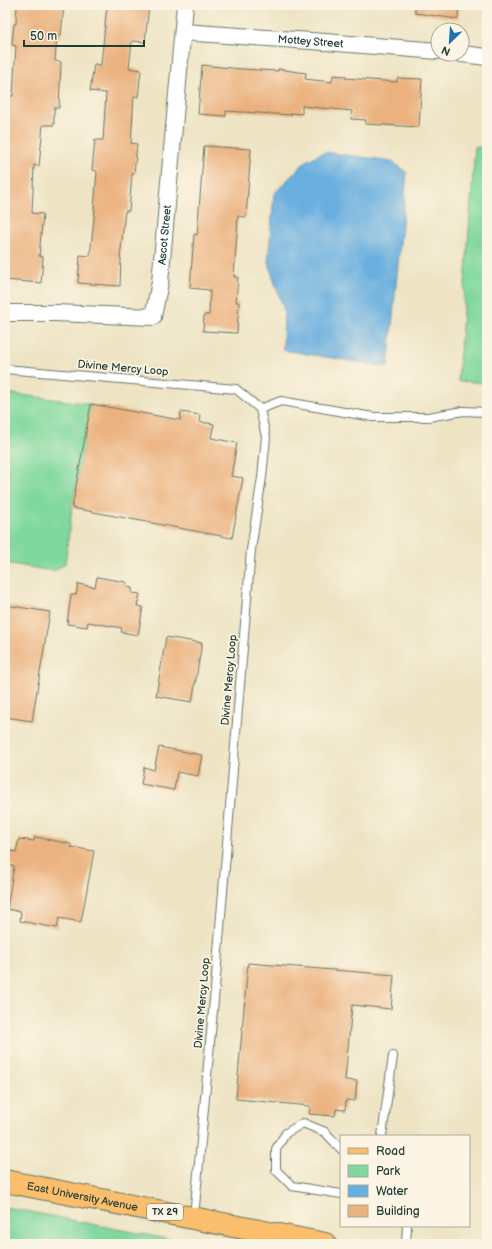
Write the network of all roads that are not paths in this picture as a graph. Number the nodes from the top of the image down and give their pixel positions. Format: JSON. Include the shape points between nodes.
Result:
{"nodes":[{"id":1,"x":185,"y":5,"type":"edge"},
{"id":2,"x":183,"y":32,"type":"junction"},
{"id":3,"x":430,"y":50,"type":"edge"},
{"id":4,"x":470,"y":55,"type":"edge"},
{"id":5,"x":487,"y":57,"type":"edge"},
{"id":6,"x":5,"y":312,"type":"edge"},
{"id":7,"x":5,"y":369,"type":"edge"},
{"id":8,"x":260,"y":409,"type":"junction"},
{"id":9,"x":487,"y":412,"type":"edge"},
{"id":10,"x":393,"y":1056,"type":"dead end"},
{"id":11,"x":382,"y":1135,"type":"edge"},
{"id":12,"x":340,"y":1148,"type":"edge"},
{"id":13,"x":5,"y":1181,"type":"edge"},
{"id":14,"x":340,"y":1194,"type":"edge"},
{"id":15,"x":194,"y":1217,"type":"junction"},
{"id":16,"x":407,"y":1227,"type":"edge"},
{"id":17,"x":325,"y":1244,"type":"edge"},
{"id":18,"x":406,"y":1244,"type":"edge"}],
"edges":[{"from":1,"to":2,"type":"street","name":"Ascot Street"},
{"from":2,"to":3,"type":"street","name":"Mottey Street"},
{"from":2,"to":6,"type":"street","name":"Ascot Street","via":[[160,282],[153,317]]},
{"from":4,"to":5,"type":"street"},
{"from":7,"to":8,"type":"lane","name":"Divine Mercy Loop","via":[[236,389]]},
{"from":8,"to":9,"type":"lane","via":[[281,401],[373,417],[428,417],[463,411]]},
{"from":8,"to":15,"type":"lane","name":"Divine Mercy Loop","via":[[266,437],[251,550]]},
{"from":10,"to":11,"type":"lane"},
{"from":12,"to":14,"type":"lane","via":[[325,1132],[303,1123],[286,1133],[276,1149],[276,1170],[292,1186]]},
{"from":13,"to":15,"type":"main road","name":"East University Avenue","number":"TX 29"},
{"from":15,"to":17,"type":"main road","name":"East University Avenue","number":"TX 29"},
{"from":16,"to":18,"type":"lane"}]}
